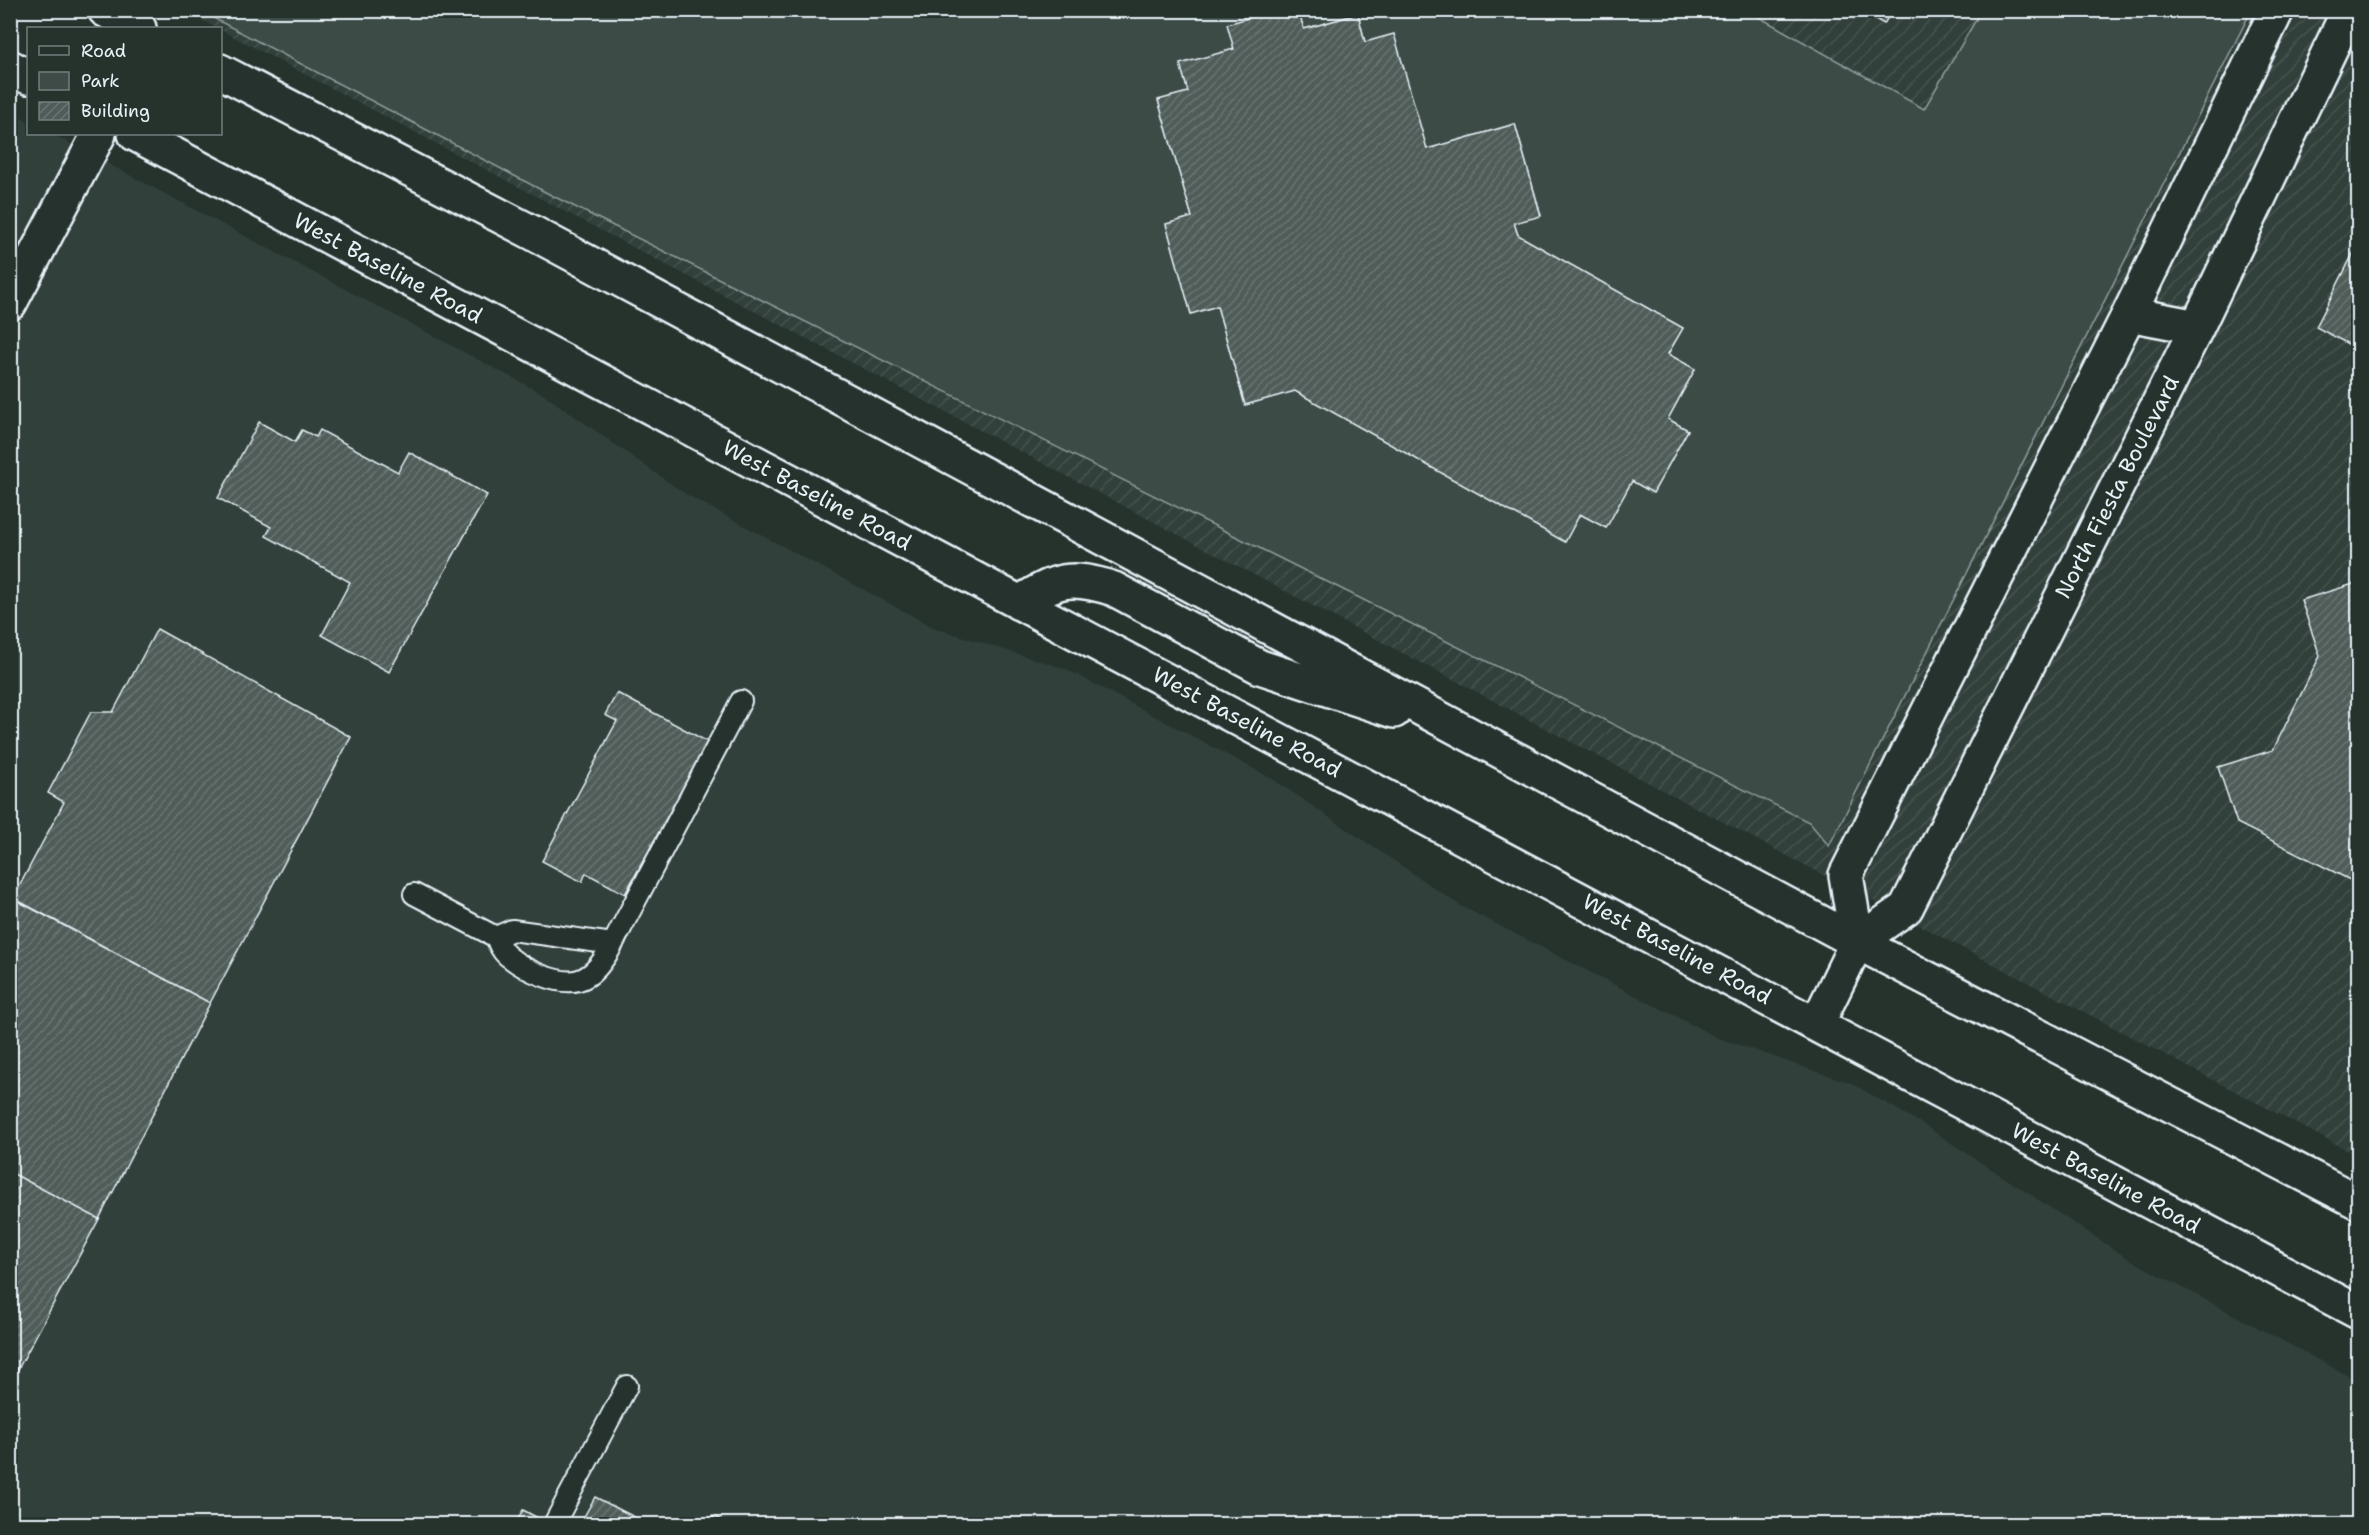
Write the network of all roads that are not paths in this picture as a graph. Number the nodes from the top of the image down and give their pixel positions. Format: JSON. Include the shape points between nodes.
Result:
{"nodes":[{"id":1,"x":105,"y":10,"type":"edge"},
{"id":2,"x":2277,"y":10,"type":"edge"},
{"id":3,"x":2349,"y":10,"type":"edge"},
{"id":4,"x":137,"y":27,"type":"edge"},
{"id":5,"x":10,"y":67,"type":"edge"},
{"id":6,"x":222,"y":72,"type":"edge"},
{"id":7,"x":27,"y":76,"type":"edge"},
{"id":8,"x":98,"y":135,"type":"edge"},
{"id":9,"x":137,"y":135,"type":"edge"},
{"id":10,"x":10,"y":303,"type":"edge"},
{"id":11,"x":2129,"y":314,"type":"junction"},
{"id":12,"x":2197,"y":327,"type":"junction"},
{"id":13,"x":1019,"y":603,"type":"junction"},
{"id":14,"x":741,"y":701,"type":"dead end"},
{"id":15,"x":1475,"y":737,"type":"junction"},
{"id":16,"x":414,"y":894,"type":"dead end"},
{"id":17,"x":496,"y":938,"type":"junction"},
{"id":18,"x":1857,"y":942,"type":"junction"},
{"id":19,"x":613,"y":944,"type":"junction"},
{"id":20,"x":1817,"y":1023,"type":"junction"},
{"id":21,"x":2358,"y":1202,"type":"edge"},
{"id":22,"x":2358,"y":1312,"type":"edge"},
{"id":23,"x":627,"y":1386,"type":"dead end"},
{"id":24,"x":554,"y":1524,"type":"edge"}],
"edges":[{"from":1,"to":4,"type":"main road"},
{"from":2,"to":11,"type":"main road"},
{"from":3,"to":12,"type":"main road","name":"North Fiesta Boulevard"},
{"from":5,"to":7,"type":"main road"},
{"from":6,"to":15,"type":"main road","via":[[545,240]]},
{"from":8,"to":10,"type":"main road"},
{"from":9,"to":13,"type":"main road","name":"West Baseline Road"},
{"from":11,"to":12,"type":"main road"},
{"from":11,"to":18,"type":"main road","via":[[1846,875]]},
{"from":12,"to":18,"type":"main road","name":"North Fiesta Boulevard","via":[[1906,908]]},
{"from":13,"to":15,"type":"main road","via":[[1056,582],[1091,582],[1113,589],[1260,668]]},
{"from":13,"to":20,"type":"main road","name":"West Baseline Road"},
{"from":14,"to":19,"type":"lane"},
{"from":15,"to":18,"type":"main road"},
{"from":16,"to":17,"type":"lane"},
{"from":17,"to":19,"type":"lane","via":[[512,930]]},
{"from":17,"to":19,"type":"lane","via":[[508,957],[544,976],[566,982],[581,980],[598,968]]},
{"from":18,"to":20,"type":"main road","name":"North Fiesta Boulevard"},
{"from":18,"to":21,"type":"main road"},
{"from":20,"to":22,"type":"main road","name":"West Baseline Road"},
{"from":23,"to":24,"type":"lane"}]}
